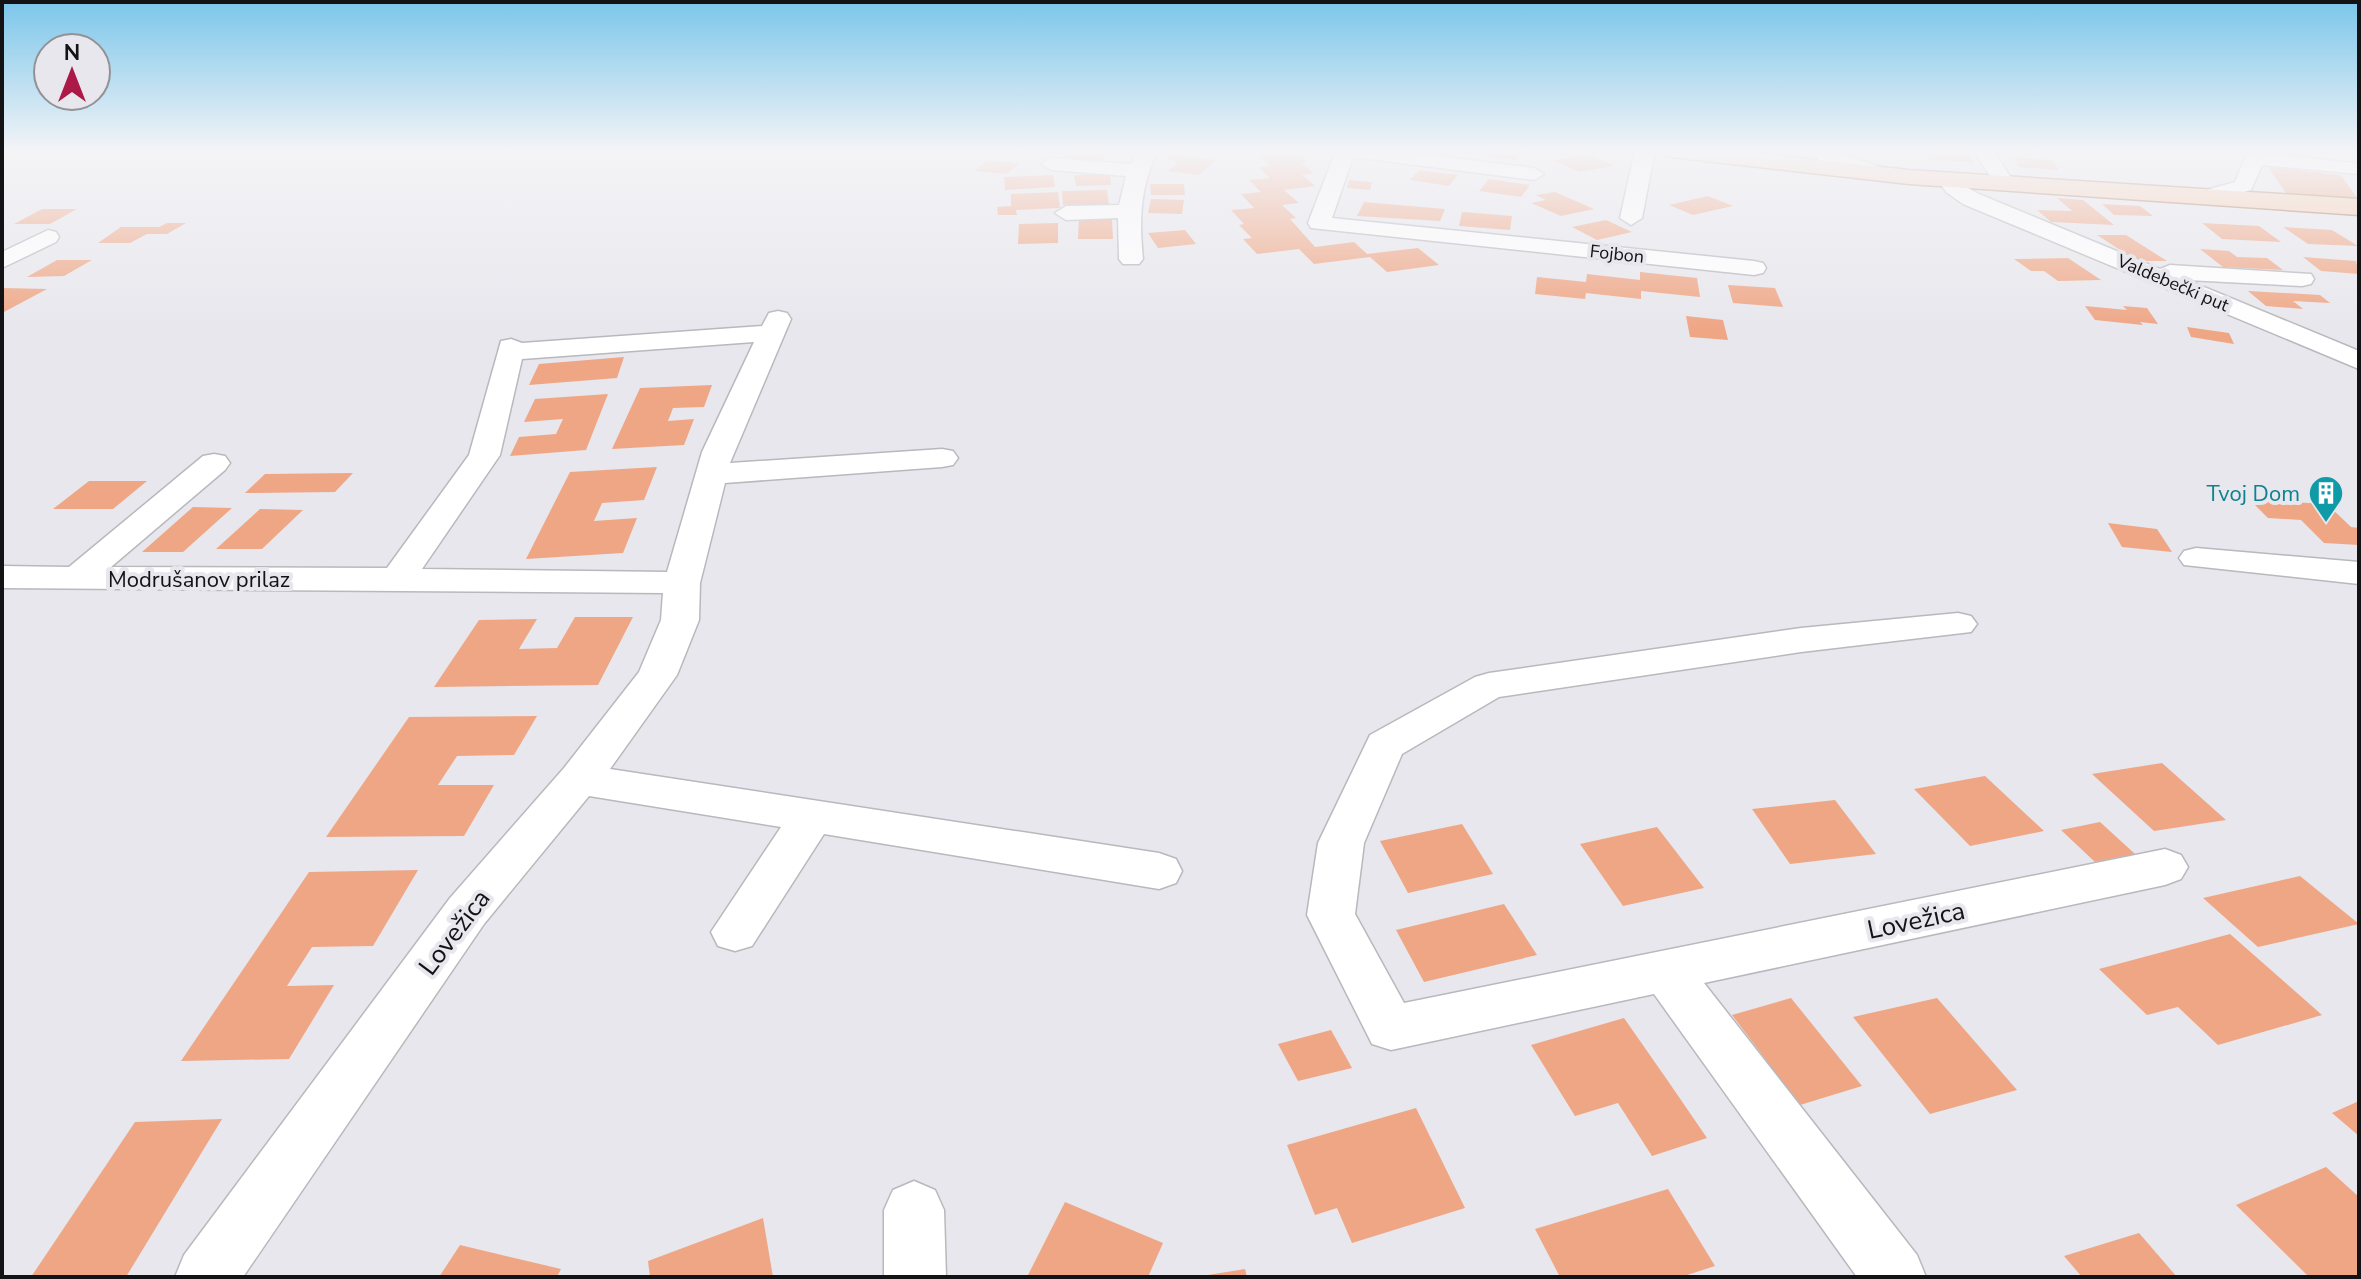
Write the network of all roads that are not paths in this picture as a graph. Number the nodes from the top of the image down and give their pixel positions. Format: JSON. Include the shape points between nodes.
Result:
{"nodes":[{"id":1,"x":1324,"y":210,"type":"edge"},
{"id":2,"x":1633,"y":210,"type":"edge"},
{"id":3,"x":1997,"y":210,"type":"edge"},
{"id":4,"x":1127,"y":211,"type":"joint"},
{"id":5,"x":1066,"y":213,"type":"dead end"},
{"id":6,"x":1631,"y":218,"type":"dead end"},
{"id":7,"x":48,"y":237,"type":"dead end"},
{"id":8,"x":1131,"y":259,"type":"dead end"},
{"id":9,"x":2,"y":261,"type":"edge"},
{"id":10,"x":1754,"y":268,"type":"dead end"},
{"id":11,"x":2143,"y":271,"type":"junction"},
{"id":12,"x":2302,"y":279,"type":"dead end"},
{"id":13,"x":2359,"y":361,"type":"edge"},
{"id":14,"x":942,"y":458,"type":"dead end"},
{"id":15,"x":214,"y":463,"type":"dead end"},
{"id":16,"x":711,"y":474,"type":"junction"},
{"id":17,"x":2196,"y":558,"type":"dead end"},
{"id":18,"x":2359,"y":573,"type":"edge"},
{"id":19,"x":2,"y":577,"type":"edge"},
{"id":20,"x":77,"y":578,"type":"junction"},
{"id":21,"x":397,"y":579,"type":"junction"},
{"id":22,"x":682,"y":583,"type":"junction"},
{"id":23,"x":1958,"y":624,"type":"dead end"},
{"id":24,"x":579,"y":779,"type":"junction"},
{"id":25,"x":813,"y":816,"type":"junction"},
{"id":26,"x":2165,"y":867,"type":"dead end"},
{"id":27,"x":1159,"y":871,"type":"dead end"},
{"id":28,"x":735,"y":932,"type":"dead end"},
{"id":29,"x":1667,"y":973,"type":"junction"},
{"id":30,"x":914,"y":1210,"type":"dead end"},
{"id":31,"x":206,"y":1277,"type":"edge"},
{"id":32,"x":915,"y":1277,"type":"edge"},
{"id":33,"x":1895,"y":1277,"type":"edge"}],
"edges":[{"from":1,"to":10,"type":"street","name":"Fojbon","via":[[1319,223]]},
{"from":2,"to":6,"type":"street"},
{"from":3,"to":11,"type":"street","name":"Valdebečki put"},
{"from":4,"to":5,"type":"street"},
{"from":4,"to":8,"type":"street"},
{"from":7,"to":9,"type":"street"},
{"from":11,"to":12,"type":"street"},
{"from":11,"to":13,"type":"street","name":"Valdebečki put"},
{"from":14,"to":16,"type":"street"},
{"from":15,"to":20,"type":"street"},
{"from":16,"to":21,"type":"street","name":"Lovežica","via":[[775,326],[511,349],[484,455]]},
{"from":16,"to":22,"type":"street","name":"Lovežica"},
{"from":17,"to":18,"type":"street"},
{"from":19,"to":20,"type":"street","name":"Modrušanov prilaz"},
{"from":20,"to":21,"type":"street","name":"Modrušanov prilaz"},
{"from":21,"to":22,"type":"street"},
{"from":22,"to":24,"type":"street","name":"Lovežica","via":[[680,620],[657,675]]},
{"from":23,"to":29,"type":"street","name":"Lovežica","via":[[1801,640],[1489,686],[1385,745],[1341,843],[1331,915],[1391,1028]]},
{"from":24,"to":25,"type":"street"},
{"from":24,"to":31,"type":"street","name":"Lovežica","via":[[467,911]]},
{"from":25,"to":27,"type":"street"},
{"from":25,"to":28,"type":"street"},
{"from":26,"to":29,"type":"street","name":"Lovežica"},
{"from":29,"to":33,"type":"street"},
{"from":30,"to":32,"type":"street"}]}
